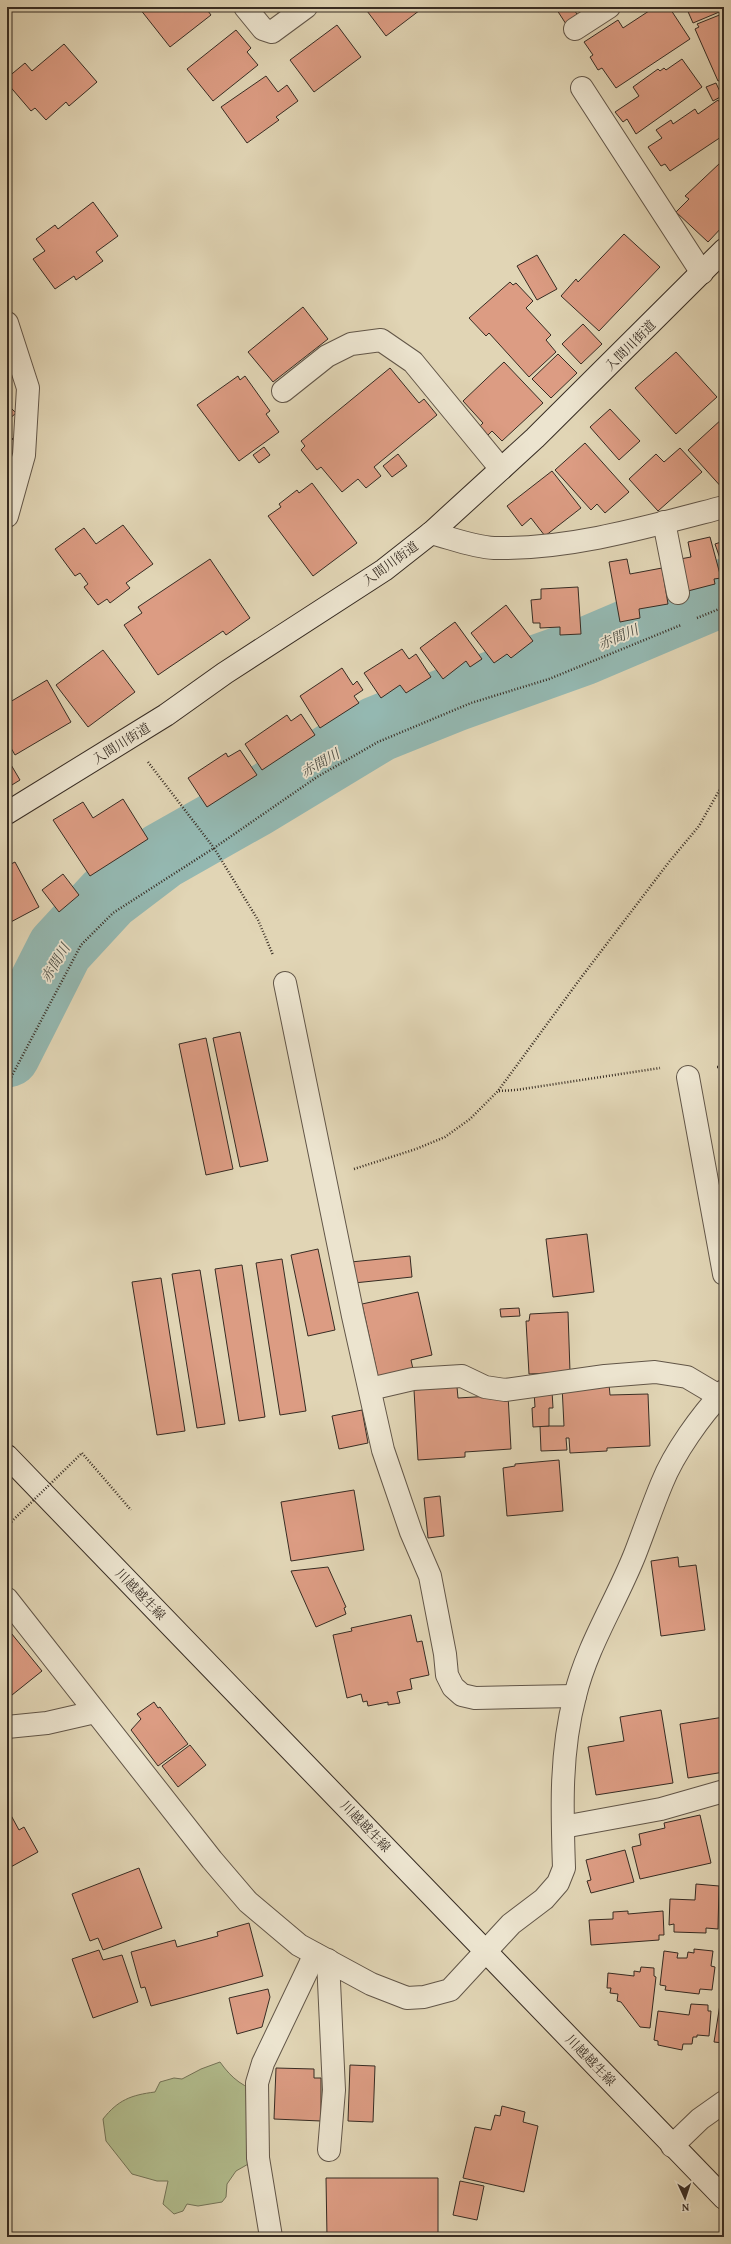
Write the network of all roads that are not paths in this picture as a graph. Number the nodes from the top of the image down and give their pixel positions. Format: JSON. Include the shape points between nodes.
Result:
{"nodes":[{"id":1,"x":245,"y":7,"type":"edge"},
{"id":2,"x":306,"y":7,"type":"edge"},
{"id":3,"x":608,"y":7,"type":"edge"},
{"id":4,"x":575,"y":29,"type":"dead end"},
{"id":5,"x":582,"y":88,"type":"dead end"},
{"id":6,"x":724,"y":250,"type":"edge"},
{"id":7,"x":702,"y":273,"type":"junction"},
{"id":8,"x":7,"y":323,"type":"edge"},
{"id":9,"x":283,"y":390,"type":"dead end"},
{"id":10,"x":501,"y":469,"type":"junction"},
{"id":11,"x":724,"y":507,"type":"edge"},
{"id":12,"x":7,"y":516,"type":"edge"},
{"id":13,"x":664,"y":522,"type":"junction"},
{"id":14,"x":431,"y":533,"type":"junction"},
{"id":15,"x":678,"y":593,"type":"dead end"},
{"id":16,"x":7,"y":813,"type":"edge"},
{"id":17,"x":285,"y":983,"type":"road end"},
{"id":18,"x":688,"y":1077,"type":"dead end"},
{"id":19,"x":724,"y":1274,"type":"edge"},
{"id":20,"x":370,"y":1390,"type":"junction"},
{"id":21,"x":722,"y":1393,"type":"edge"},
{"id":22,"x":7,"y":1456,"type":"edge"},
{"id":23,"x":7,"y":1599,"type":"edge"},
{"id":24,"x":575,"y":1696,"type":"junction"},
{"id":25,"x":95,"y":1712,"type":"junction"},
{"id":26,"x":7,"y":1727,"type":"edge"},
{"id":27,"x":724,"y":1791,"type":"edge"},
{"id":28,"x":563,"y":1827,"type":"junction"},
{"id":29,"x":487,"y":1951,"type":"junction"},
{"id":30,"x":321,"y":1957,"type":"junction"},
{"id":31,"x":724,"y":2102,"type":"edge"},
{"id":32,"x":672,"y":2146,"type":"junction"},
{"id":33,"x":329,"y":2150,"type":"dead end"},
{"id":34,"x":724,"y":2198,"type":"edge"},
{"id":35,"x":271,"y":2237,"type":"edge"}],
"edges":[{"from":1,"to":2,"type":"street","via":[[263,29],[272,32]]},
{"from":3,"to":4,"type":"street"},
{"from":5,"to":7,"type":"street"},
{"from":6,"to":7,"type":"street","name":"入間川街道"},
{"from":7,"to":10,"type":"street","name":"入間川街道","via":[[589,386]]},
{"from":8,"to":12,"type":"street","via":[[28,388],[24,455]]},
{"from":9,"to":10,"type":"street","via":[[326,356],[351,344],[382,340],[413,362]]},
{"from":10,"to":14,"type":"street","name":"入間川街道"},
{"from":11,"to":13,"type":"street"},
{"from":13,"to":14,"type":"street","via":[[540,546],[492,548]]},
{"from":13,"to":15,"type":"street"},
{"from":14,"to":16,"type":"street","name":"入間川街道","via":[[384,570],[129,737]]},
{"from":17,"to":20,"type":"street"},
{"from":18,"to":19,"type":"street"},
{"from":20,"to":21,"type":"street","via":[[413,1379],[462,1376],[485,1387],[505,1390],[655,1372],[687,1377]]},
{"from":20,"to":24,"type":"street","via":[[383,1450],[411,1532],[430,1576],[447,1675],[453,1687],[462,1695],[481,1698]]},
{"from":21,"to":24,"type":"street","via":[[685,1442],[662,1482],[633,1558],[588,1657]]},
{"from":22,"to":29,"type":"street","name":"川越越生線"},
{"from":23,"to":25,"type":"street"},
{"from":24,"to":28,"type":"street","via":[[564,1759]]},
{"from":25,"to":26,"type":"street"},
{"from":25,"to":30,"type":"street","via":[[248,1902],[299,1945]]},
{"from":27,"to":28,"type":"street","via":[[661,1809]]},
{"from":28,"to":29,"type":"street","via":[[564,1868],[558,1883],[544,1899],[511,1924]]},
{"from":29,"to":30,"type":"street","via":[[450,1990],[424,1997],[407,1998],[371,1984]]},
{"from":29,"to":32,"type":"street","name":"川越越生線"},
{"from":30,"to":33,"type":"street","via":[[334,2090]]},
{"from":30,"to":35,"type":"street","via":[[263,2063],[257,2083],[258,2158]]},
{"from":31,"to":32,"type":"street","via":[[700,2119]]},
{"from":32,"to":34,"type":"street","name":"川越越生線"}]}
